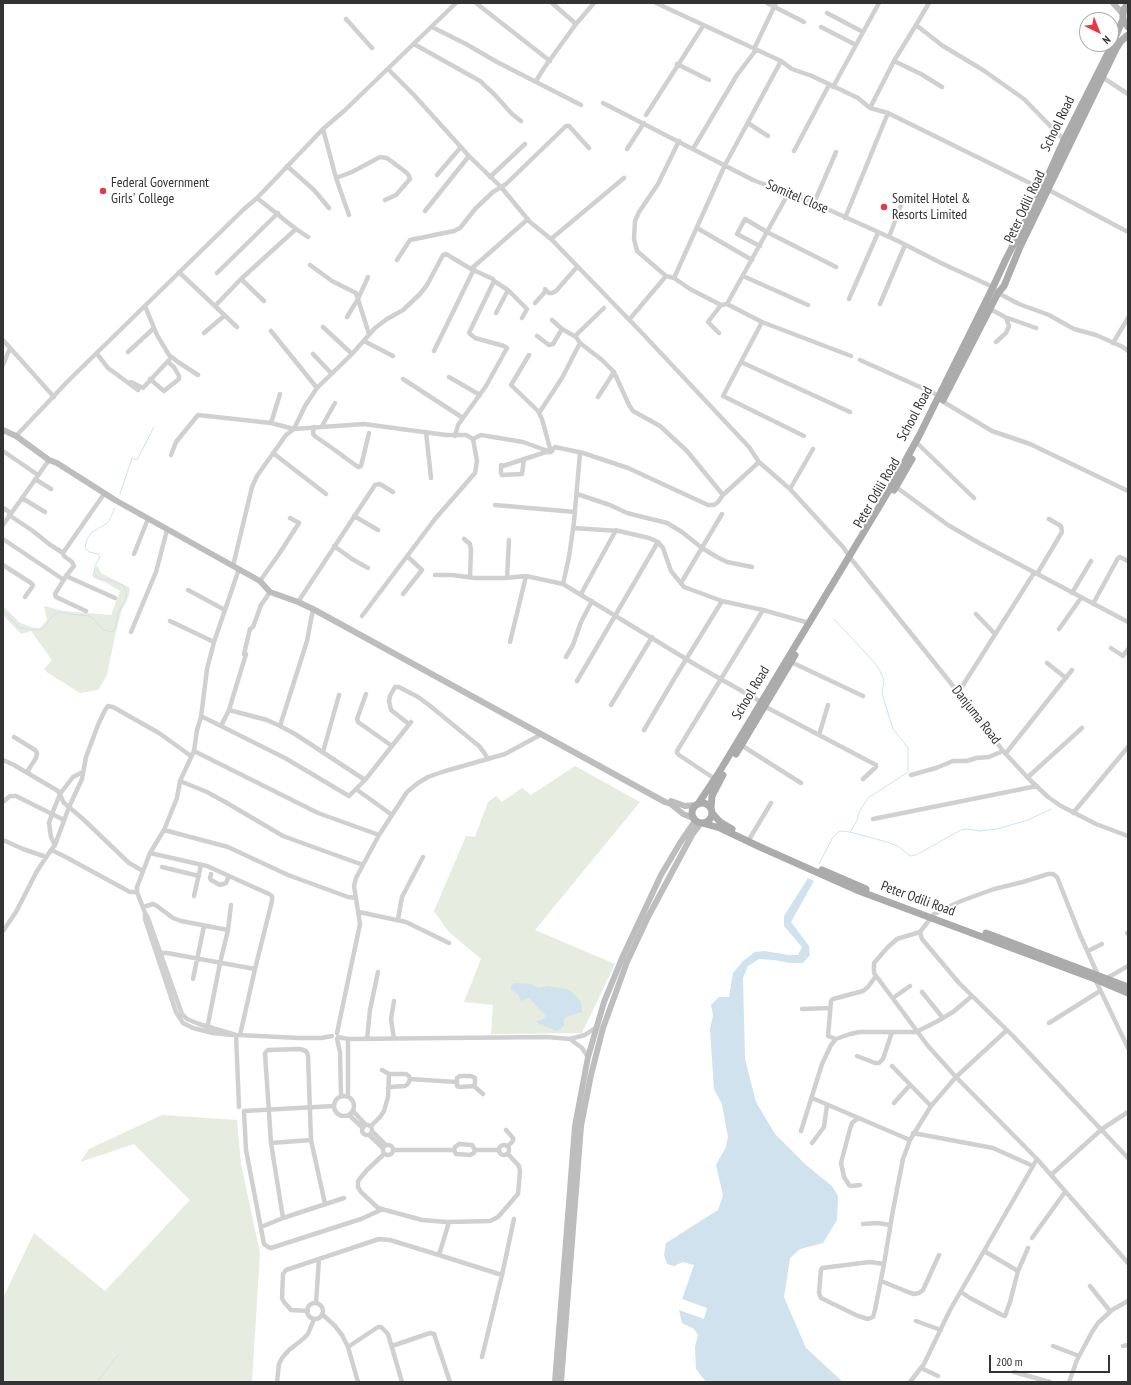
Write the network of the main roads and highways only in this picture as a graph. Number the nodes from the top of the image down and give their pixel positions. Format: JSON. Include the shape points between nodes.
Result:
{"nodes":[{"id":1,"x":1113,"y":3,"type":"edge"},
{"id":2,"x":1128,"y":4,"type":"edge"},
{"id":3,"x":1123,"y":16,"type":"junction"},
{"id":4,"x":1128,"y":27,"type":"edge"},
{"id":5,"x":1128,"y":36,"type":"edge"},
{"id":6,"x":1045,"y":189,"type":"junction"},
{"id":7,"x":996,"y":290,"type":"junction"},
{"id":8,"x":941,"y":399,"type":"junction"},
{"id":9,"x":3,"y":430,"type":"edge"},
{"id":10,"x":851,"y":558,"type":"junction"},
{"id":11,"x":764,"y":704,"type":"junction"},
{"id":12,"x":665,"y":802,"type":"junction"},
{"id":13,"x":697,"y":805,"type":"junction"},
{"id":14,"x":711,"y":810,"type":"junction"},
{"id":15,"x":698,"y":821,"type":"junction"},
{"id":16,"x":932,"y":916,"type":"junction"},
{"id":17,"x":1096,"y":977,"type":"junction"},
{"id":18,"x":1128,"y":987,"type":"edge"},
{"id":19,"x":1128,"y":993,"type":"edge"},
{"id":20,"x":555,"y":1382,"type":"edge"},
{"id":21,"x":561,"y":1382,"type":"edge"}],
"edges":[{"from":1,"to":3,"type":"main road"},
{"from":2,"to":3,"type":"main road","name":"School Road"},
{"from":3,"to":4,"type":"main road"},
{"from":3,"to":6,"type":"main road","name":"School Road","via":[[1112,45],[1064,140]]},
{"from":5,"to":6,"type":"main road","name":"Peter Odili Road","via":[[1118,44]]},
{"from":6,"to":7,"type":"main road","name":"School Road","via":[[1006,259]]},
{"from":7,"to":8,"type":"main road","name":"School Road"},
{"from":7,"to":8,"type":"main road","name":"Peter Odili Road","via":[[990,309]]},
{"from":8,"to":10,"type":"main road","name":"School Road"},
{"from":8,"to":10,"type":"main road","name":"Peter Odili Road","via":[[920,445]]},
{"from":9,"to":12,"type":"main road","via":[[104,494],[260,580],[270,592],[312,609]]},
{"from":10,"to":11,"type":"main road","name":"Peter Odili Road"},
{"from":10,"to":11,"type":"main road","name":"School Road","via":[[809,623]]},
{"from":11,"to":13,"type":"main road","name":"School Road"},
{"from":11,"to":14,"type":"main road","name":"Peter Odili Road","via":[[714,791]]},
{"from":12,"to":13,"type":"main road","via":[[685,806]]},
{"from":12,"to":15,"type":"main road"},
{"from":13,"to":14,"type":"main road","via":[[705,804]]},
{"from":13,"to":15,"type":"main road","via":[[692,811]]},
{"from":14,"to":15,"type":"main road","via":[[708,822]]},
{"from":14,"to":16,"type":"main road","name":"Peter Odili Road","via":[[724,825],[750,838]]},
{"from":15,"to":16,"type":"main road","name":"Peter Odili Road","via":[[720,828],[851,888]]},
{"from":15,"to":20,"type":"main road","via":[[680,843],[638,922],[612,981],[588,1056],[575,1126]]},
{"from":15,"to":21,"type":"main road","via":[[627,962],[603,1028],[591,1075],[582,1126]]},
{"from":16,"to":17,"type":"main road","name":"Peter Odili Road"},
{"from":17,"to":18,"type":"main road","name":"Peter Odili Road","via":[[1107,978]]},
{"from":17,"to":19,"type":"main road","name":"Peter Odili Road"}]}
